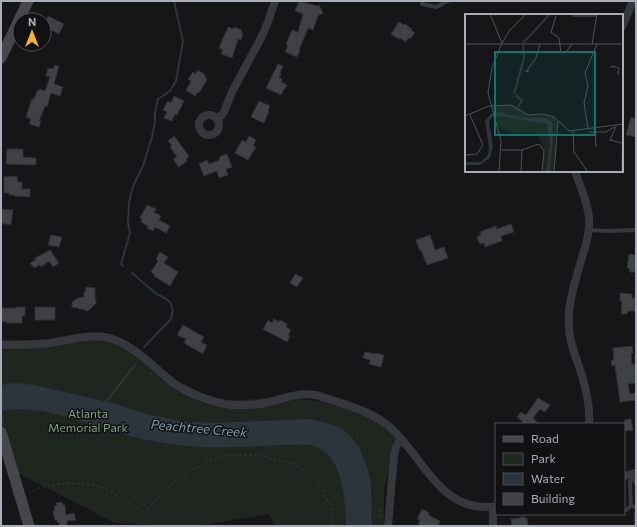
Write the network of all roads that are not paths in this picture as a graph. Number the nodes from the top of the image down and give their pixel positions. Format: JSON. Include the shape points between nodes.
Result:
{"nodes":[{"id":1,"x":28,"y":1,"type":"edge"},
{"id":2,"x":275,"y":1,"type":"edge"},
{"id":3,"x":422,"y":1,"type":"edge"},
{"id":4,"x":448,"y":1,"type":"edge"},
{"id":5,"x":632,"y":1,"type":"edge"},
{"id":6,"x":623,"y":25,"type":"edge"},
{"id":7,"x":1,"y":58,"type":"edge"},
{"id":8,"x":218,"y":119,"type":"dead end"},
{"id":9,"x":575,"y":172,"type":"edge"},
{"id":10,"x":589,"y":230,"type":"junction"},
{"id":11,"x":636,"y":230,"type":"edge"},
{"id":12,"x":1,"y":345,"type":"edge"},
{"id":13,"x":589,"y":423,"type":"edge"},
{"id":14,"x":2,"y":436,"type":"edge"},
{"id":15,"x":401,"y":439,"type":"junction"},
{"id":16,"x":630,"y":474,"type":"edge"},
{"id":17,"x":636,"y":483,"type":"edge"},
{"id":18,"x":631,"y":506,"type":"junction"},
{"id":19,"x":494,"y":507,"type":"edge"},
{"id":20,"x":636,"y":507,"type":"edge"},
{"id":21,"x":625,"y":510,"type":"edge"},
{"id":22,"x":636,"y":513,"type":"edge"},
{"id":23,"x":29,"y":526,"type":"edge"},
{"id":24,"x":388,"y":526,"type":"edge"},
{"id":25,"x":493,"y":526,"type":"edge"},
{"id":26,"x":636,"y":526,"type":"edge"}],
"edges":[{"from":1,"to":7,"type":"main road"},
{"from":2,"to":8,"type":"street","via":[[262,36],[224,112]]},
{"from":3,"to":4,"type":"lane","via":[[422,4],[436,8]]},
{"from":5,"to":6,"type":"street"},
{"from":9,"to":10,"type":"street","via":[[586,203]]},
{"from":10,"to":11,"type":"lane"},
{"from":10,"to":13,"type":"street","via":[[573,290],[568,323],[588,402]]},
{"from":12,"to":15,"type":"street","via":[[36,344],[99,336],[108,338],[134,350],[178,386],[207,399],[247,405],[298,394],[316,395],[372,415]]},
{"from":14,"to":23,"type":"main road"},
{"from":15,"to":19,"type":"street","via":[[450,496],[470,505]]},
{"from":15,"to":24,"type":"street","via":[[394,456]]},
{"from":16,"to":17,"type":"lane"},
{"from":16,"to":18,"type":"lane"},
{"from":18,"to":20,"type":"lane"},
{"from":18,"to":21,"type":"lane"},
{"from":19,"to":25,"type":"street"},
{"from":22,"to":26,"type":"lane"}]}
